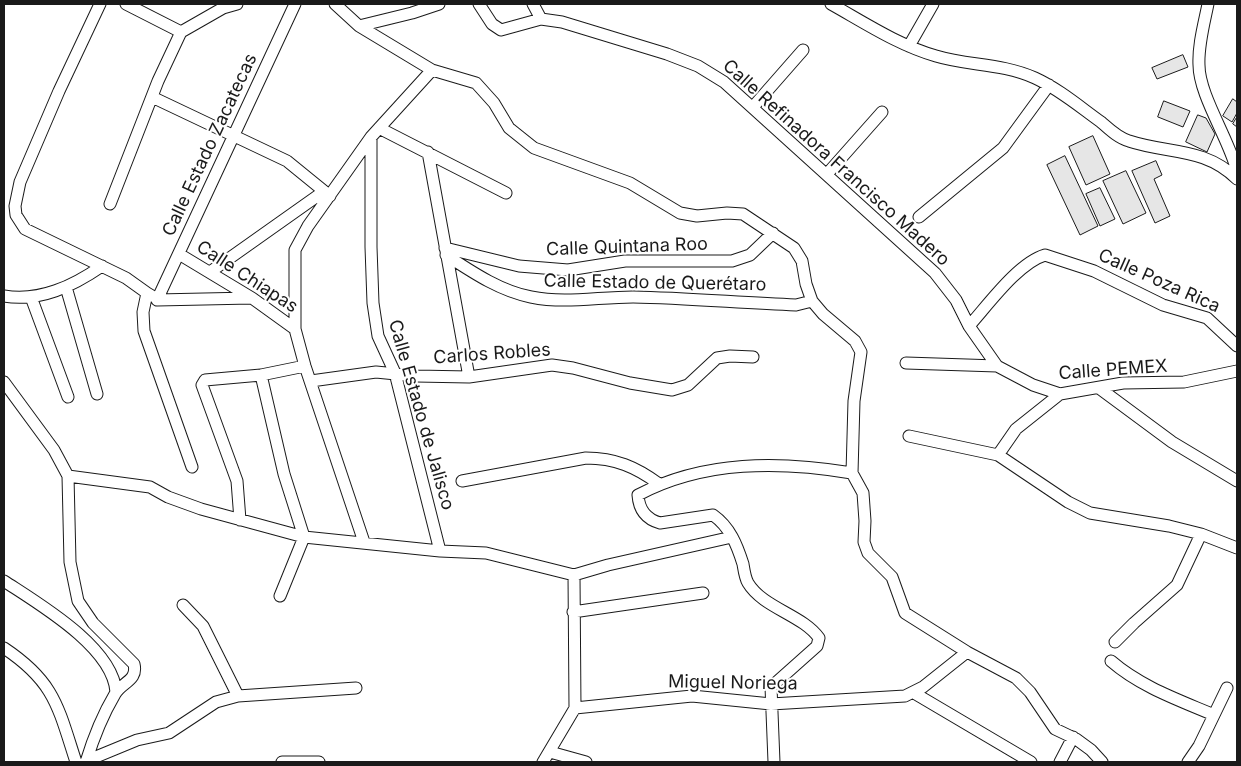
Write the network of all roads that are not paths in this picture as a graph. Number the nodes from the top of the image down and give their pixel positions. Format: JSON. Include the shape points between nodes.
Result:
{"nodes":[{"id":1,"x":100,"y":4,"type":"edge"},
{"id":2,"x":126,"y":4,"type":"edge"},
{"id":3,"x":238,"y":4,"type":"edge"},
{"id":4,"x":295,"y":4,"type":"edge"},
{"id":5,"x":335,"y":4,"type":"edge"},
{"id":6,"x":439,"y":4,"type":"edge"},
{"id":7,"x":479,"y":4,"type":"edge"},
{"id":8,"x":533,"y":4,"type":"edge"},
{"id":9,"x":831,"y":4,"type":"edge"},
{"id":10,"x":933,"y":4,"type":"edge"},
{"id":11,"x":1208,"y":4,"type":"edge"},
{"id":12,"x":222,"y":6,"type":"edge"},
{"id":13,"x":541,"y":18,"type":"junction"},
{"id":14,"x":358,"y":26,"type":"junction"},
{"id":15,"x":181,"y":32,"type":"junction"},
{"id":16,"x":910,"y":46,"type":"junction"},
{"id":17,"x":803,"y":50,"type":"dead end"},
{"id":18,"x":432,"y":70,"type":"junction"},
{"id":19,"x":1049,"y":85,"type":"junction"},
{"id":20,"x":152,"y":97,"type":"junction"},
{"id":21,"x":752,"y":107,"type":"junction"},
{"id":22,"x":882,"y":112,"type":"dead end"},
{"id":23,"x":379,"y":128,"type":"junction"},
{"id":24,"x":235,"y":135,"type":"junction"},
{"id":25,"x":371,"y":137,"type":"junction"},
{"id":26,"x":428,"y":152,"type":"junction"},
{"id":27,"x":1237,"y":171,"type":"edge"},
{"id":28,"x":827,"y":174,"type":"junction"},
{"id":29,"x":1237,"y":179,"type":"edge"},
{"id":30,"x":506,"y":193,"type":"dead end"},
{"id":31,"x":327,"y":194,"type":"junction"},
{"id":32,"x":110,"y":204,"type":"dead end"},
{"id":33,"x":919,"y":217,"type":"dead end"},
{"id":34,"x":772,"y":233,"type":"junction"},
{"id":35,"x":446,"y":252,"type":"junction"},
{"id":36,"x":179,"y":254,"type":"junction"},
{"id":37,"x":102,"y":266,"type":"junction"},
{"id":38,"x":210,"y":272,"type":"junction"},
{"id":39,"x":66,"y":287,"type":"junction"},
{"id":40,"x":147,"y":293,"type":"junction"},
{"id":41,"x":4,"y":296,"type":"edge"},
{"id":42,"x":31,"y":297,"type":"junction"},
{"id":43,"x":252,"y":298,"type":"junction"},
{"id":44,"x":158,"y":300,"type":"junction"},
{"id":45,"x":812,"y":302,"type":"junction"},
{"id":46,"x":968,"y":326,"type":"junction"},
{"id":47,"x":295,"y":329,"type":"junction"},
{"id":48,"x":1237,"y":346,"type":"edge"},
{"id":49,"x":753,"y":357,"type":"dead end"},
{"id":50,"x":906,"y":363,"type":"dead end"},
{"id":51,"x":305,"y":366,"type":"junction"},
{"id":52,"x":997,"y":366,"type":"junction"},
{"id":53,"x":1237,"y":371,"type":"edge"},
{"id":54,"x":394,"y":373,"type":"junction"},
{"id":55,"x":261,"y":375,"type":"junction"},
{"id":56,"x":469,"y":377,"type":"junction"},
{"id":57,"x":310,"y":381,"type":"junction"},
{"id":58,"x":4,"y":382,"type":"edge"},
{"id":59,"x":1100,"y":388,"type":"junction"},
{"id":60,"x":98,"y":394,"type":"dead end"},
{"id":61,"x":1060,"y":394,"type":"junction"},
{"id":62,"x":68,"y":397,"type":"dead end"},
{"id":63,"x":909,"y":436,"type":"dead end"},
{"id":64,"x":998,"y":455,"type":"junction"},
{"id":65,"x":192,"y":467,"type":"dead end"},
{"id":66,"x":852,"y":473,"type":"junction"},
{"id":67,"x":68,"y":476,"type":"junction"},
{"id":68,"x":462,"y":481,"type":"dead end"},
{"id":69,"x":1237,"y":481,"type":"edge"},
{"id":70,"x":659,"y":484,"type":"junction"},
{"id":71,"x":240,"y":520,"type":"junction"},
{"id":72,"x":1202,"y":534,"type":"junction"},
{"id":73,"x":304,"y":537,"type":"junction"},
{"id":74,"x":732,"y":537,"type":"junction"},
{"id":75,"x":364,"y":542,"type":"junction"},
{"id":76,"x":1237,"y":548,"type":"edge"},
{"id":77,"x":440,"y":551,"type":"junction"},
{"id":78,"x":574,"y":575,"type":"junction"},
{"id":79,"x":4,"y":581,"type":"edge"},
{"id":80,"x":703,"y":593,"type":"dead end"},
{"id":81,"x":280,"y":596,"type":"dead end"},
{"id":82,"x":183,"y":605,"type":"dead end"},
{"id":83,"x":573,"y":612,"type":"junction"},
{"id":84,"x":1115,"y":642,"type":"dead end"},
{"id":85,"x":4,"y":648,"type":"edge"},
{"id":86,"x":967,"y":652,"type":"junction"},
{"id":87,"x":1111,"y":661,"type":"dead end"},
{"id":88,"x":356,"y":688,"type":"dead end"},
{"id":89,"x":1227,"y":688,"type":"dead end"},
{"id":90,"x":116,"y":692,"type":"junction"},
{"id":91,"x":914,"y":693,"type":"junction"},
{"id":92,"x":238,"y":696,"type":"junction"},
{"id":93,"x":771,"y":704,"type":"junction"},
{"id":94,"x":575,"y":708,"type":"junction"},
{"id":95,"x":1214,"y":715,"type":"junction"},
{"id":96,"x":1073,"y":737,"type":"junction"},
{"id":97,"x":550,"y":752,"type":"junction"},
{"id":98,"x":83,"y":762,"type":"edge"},
{"id":99,"x":282,"y":762,"type":"edge"},
{"id":100,"x":319,"y":762,"type":"edge"},
{"id":101,"x":542,"y":762,"type":"edge"},
{"id":102,"x":586,"y":762,"type":"edge"},
{"id":103,"x":774,"y":762,"type":"edge"},
{"id":104,"x":1031,"y":762,"type":"edge"},
{"id":105,"x":1060,"y":762,"type":"edge"},
{"id":106,"x":1102,"y":762,"type":"edge"},
{"id":107,"x":1188,"y":762,"type":"edge"}],
"edges":[{"from":1,"to":37,"type":"street","via":[[38,138],[20,182],[15,206],[16,215],[25,229]]},
{"from":2,"to":15,"type":"street"},
{"from":3,"to":12,"type":"street"},
{"from":4,"to":24,"type":"street","name":"Calle Estado Zacatecas"},
{"from":5,"to":14,"type":"street"},
{"from":6,"to":14,"type":"street"},
{"from":7,"to":13,"type":"street","via":[[492,24],[501,30]]},
{"from":8,"to":13,"type":"street"},
{"from":9,"to":16,"type":"street"},
{"from":10,"to":16,"type":"street"},
{"from":11,"to":27,"type":"street","via":[[1198,64],[1200,76]]},
{"from":12,"to":15,"type":"street"},
{"from":13,"to":21,"type":"street","name":"Calle Refinadora Francisco Madero","via":[[698,66],[724,82]]},
{"from":14,"to":18,"type":"street"},
{"from":15,"to":20,"type":"street"},
{"from":16,"to":19,"type":"street","via":[[938,57],[1010,69]]},
{"from":17,"to":21,"type":"street"},
{"from":18,"to":23,"type":"street"},
{"from":18,"to":34,"type":"street","via":[[476,83],[494,103],[509,128],[534,148],[630,182],[680,213],[697,216],[736,212],[749,216]]},
{"from":19,"to":29,"type":"street","via":[[1123,139],[1206,158]]},
{"from":19,"to":33,"type":"street","via":[[1002,148]]},
{"from":20,"to":24,"type":"street"},
{"from":20,"to":32,"type":"street"},
{"from":21,"to":28,"type":"street","name":"Calle Refinadora Francisco Madero"},
{"from":22,"to":28,"type":"street"},
{"from":23,"to":25,"type":"street"},
{"from":23,"to":26,"type":"street"},
{"from":24,"to":31,"type":"street","via":[[287,161]]},
{"from":24,"to":36,"type":"street","name":"Calle Estado Zacatecas"},
{"from":25,"to":31,"type":"street"},
{"from":25,"to":54,"type":"street","name":"Calle Estado de Jalisco","via":[[373,303],[378,336]]},
{"from":26,"to":30,"type":"street"},
{"from":26,"to":35,"type":"street"},
{"from":28,"to":46,"type":"street","name":"Calle Refinadora Francisco Madero","via":[[934,273],[956,300]]},
{"from":31,"to":38,"type":"street"},
{"from":31,"to":47,"type":"street","via":[[295,250]]},
{"from":34,"to":35,"type":"street","name":"Calle Quintana Roo","via":[[750,255],[732,261],[625,261],[568,270],[519,266]]},
{"from":34,"to":45,"type":"street","via":[[799,255]]},
{"from":35,"to":45,"type":"street","name":"Calle Estado de Querétaro","via":[[483,278],[530,297],[560,301],[632,297]]},
{"from":35,"to":56,"type":"street"},
{"from":36,"to":38,"type":"street","name":"Calle Chiapas"},
{"from":36,"to":44,"type":"street","name":"Calle Estado Zacatecas"},
{"from":37,"to":39,"type":"street"},
{"from":37,"to":40,"type":"street"},
{"from":38,"to":43,"type":"street","name":"Calle Chiapas"},
{"from":39,"to":42,"type":"street"},
{"from":39,"to":60,"type":"street"},
{"from":40,"to":44,"type":"street"},
{"from":40,"to":65,"type":"street","via":[[144,331]]},
{"from":41,"to":42,"type":"street"},
{"from":42,"to":62,"type":"street"},
{"from":43,"to":44,"type":"street"},
{"from":43,"to":47,"type":"street","name":"Calle Chiapas"},
{"from":45,"to":66,"type":"street","via":[[855,341],[861,352],[854,401]]},
{"from":46,"to":48,"type":"street","name":"Calle Poza Rica","via":[[1022,269],[1045,255],[1094,271],[1163,305],[1206,318]]},
{"from":46,"to":52,"type":"street","name":"Calle Refinadora Francisco Madero"},
{"from":47,"to":51,"type":"street"},
{"from":49,"to":56,"type":"street","name":"Carlos Robles","via":[[717,358],[688,385],[672,390],[552,365]]},
{"from":50,"to":52,"type":"street","name":"Calle PEMEX"},
{"from":51,"to":55,"type":"street"},
{"from":51,"to":57,"type":"street"},
{"from":52,"to":61,"type":"street","name":"Calle PEMEX","via":[[1033,385]]},
{"from":53,"to":59,"type":"street","name":"Calle PEMEX","via":[[1184,382],[1123,383]]},
{"from":54,"to":56,"type":"street","name":"Carlos Robles"},
{"from":54,"to":57,"type":"street","name":"Carlos Robles","via":[[376,372]]},
{"from":54,"to":77,"type":"street","name":"Calle Estado de Jalisco"},
{"from":55,"to":71,"type":"street","via":[[205,380],[202,385],[237,481]]},
{"from":55,"to":73,"type":"street","via":[[284,474]]},
{"from":57,"to":75,"type":"street"},
{"from":58,"to":67,"type":"street","via":[[54,450]]},
{"from":59,"to":61,"type":"street","name":"Calle PEMEX"},
{"from":59,"to":69,"type":"street","via":[[1172,442]]},
{"from":61,"to":64,"type":"street","via":[[1016,429]]},
{"from":63,"to":64,"type":"street"},
{"from":64,"to":72,"type":"street","via":[[1084,511]]},
{"from":66,"to":70,"type":"street","via":[[812,466],[738,465]]},
{"from":66,"to":86,"type":"street","via":[[863,493],[865,548],[892,577],[902,608],[909,616]]},
{"from":67,"to":71,"type":"street","via":[[150,486],[168,497]]},
{"from":67,"to":90,"type":"street","via":[[70,562],[78,601],[93,623],[134,664],[136,671]]},
{"from":68,"to":70,"type":"street","via":[[586,458],[602,458],[627,464]]},
{"from":70,"to":74,"type":"street","via":[[638,495],[639,505],[652,520],[660,522],[714,515],[724,523]]},
{"from":71,"to":73,"type":"street"},
{"from":72,"to":76,"type":"street"},
{"from":72,"to":84,"type":"street","via":[[1178,585]]},
{"from":73,"to":75,"type":"street"},
{"from":73,"to":81,"type":"street"},
{"from":74,"to":78,"type":"street"},
{"from":74,"to":93,"type":"street","via":[[748,583],[768,602],[812,630],[819,640],[813,650],[771,687]]},
{"from":75,"to":77,"type":"street"},
{"from":77,"to":78,"type":"street","via":[[486,553]]},
{"from":78,"to":83,"type":"street"},
{"from":79,"to":90,"type":"street","via":[[80,636],[107,665],[115,680]]},
{"from":80,"to":83,"type":"street"},
{"from":82,"to":92,"type":"street","via":[[203,626]]},
{"from":83,"to":94,"type":"street"},
{"from":85,"to":98,"type":"street","via":[[39,675],[47,686]]},
{"from":86,"to":91,"type":"street","name":"Miguel Noriega"},
{"from":86,"to":96,"type":"street","via":[[1016,678],[1030,692],[1055,729]]},
{"from":87,"to":95,"type":"street","via":[[1123,672],[1156,690]]},
{"from":88,"to":92,"type":"street"},
{"from":89,"to":95,"type":"street"},
{"from":90,"to":98,"type":"street"},
{"from":91,"to":93,"type":"street","name":"Miguel Noriega"},
{"from":91,"to":104,"type":"street"},
{"from":92,"to":98,"type":"street","via":[[216,702],[169,733],[137,740]]},
{"from":93,"to":94,"type":"street","name":"Miguel Noriega","via":[[692,696]]},
{"from":93,"to":103,"type":"street"},
{"from":94,"to":97,"type":"street"},
{"from":95,"to":107,"type":"street"},
{"from":96,"to":105,"type":"street"},
{"from":96,"to":106,"type":"street"},
{"from":97,"to":101,"type":"street"},
{"from":97,"to":102,"type":"street"},
{"from":99,"to":100,"type":"street"}]}
